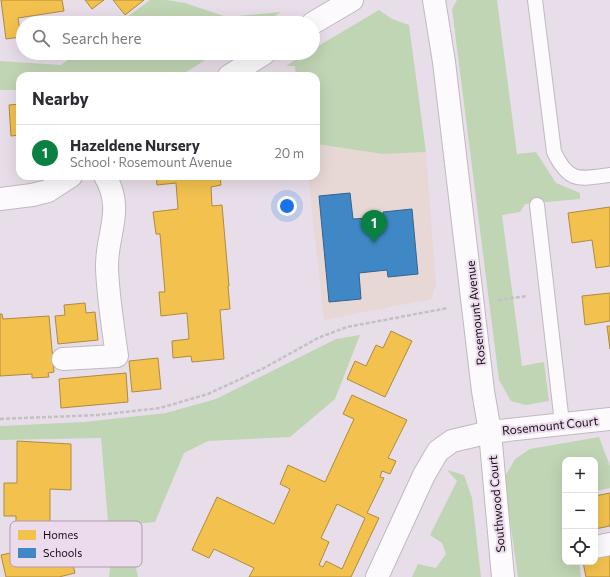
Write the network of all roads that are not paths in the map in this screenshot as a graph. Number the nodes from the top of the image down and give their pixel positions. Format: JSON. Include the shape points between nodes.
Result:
{"nodes":[{"id":1,"x":352,"y":0,"type":"edge"},
{"id":2,"x":434,"y":0,"type":"edge"},
{"id":3,"x":535,"y":0,"type":"edge"},
{"id":4,"x":320,"y":19,"type":"edge"},
{"id":5,"x":254,"y":60,"type":"edge"},
{"id":6,"x":234,"y":72,"type":"edge"},
{"id":7,"x":610,"y":175,"type":"edge"},
{"id":8,"x":65,"y":180,"type":"edge"},
{"id":9,"x":107,"y":180,"type":"edge"},
{"id":10,"x":0,"y":199,"type":"edge"},
{"id":11,"x":537,"y":205,"type":"dead end"},
{"id":12,"x":63,"y":360,"type":"dead end"},
{"id":13,"x":610,"y":419,"type":"edge"},
{"id":14,"x":562,"y":423,"type":"junction"},
{"id":15,"x":490,"y":432,"type":"junction"},
{"id":16,"x":610,"y":544,"type":"edge"},
{"id":17,"x":598,"y":546,"type":"edge"},
{"id":18,"x":377,"y":577,"type":"edge"},
{"id":19,"x":503,"y":577,"type":"edge"}],
"edges":[{"from":1,"to":4,"type":"street"},
{"from":2,"to":15,"type":"street","name":"Rosemount Avenue"},
{"from":3,"to":7,"type":"lane","via":[[554,152],[562,167],[571,176],[587,178]]},
{"from":5,"to":6,"type":"street"},
{"from":8,"to":10,"type":"street","via":[[48,191]]},
{"from":9,"to":12,"type":"street","via":[[116,211],[107,268],[116,356]]},
{"from":11,"to":14,"type":"lane"},
{"from":13,"to":14,"type":"street","name":"Rosemount Court"},
{"from":14,"to":15,"type":"street","name":"Rosemount Court"},
{"from":15,"to":18,"type":"street","via":[[452,441],[438,451],[424,475]]},
{"from":15,"to":19,"type":"street","name":"Southwood Court"},
{"from":16,"to":17,"type":"street"}]}
